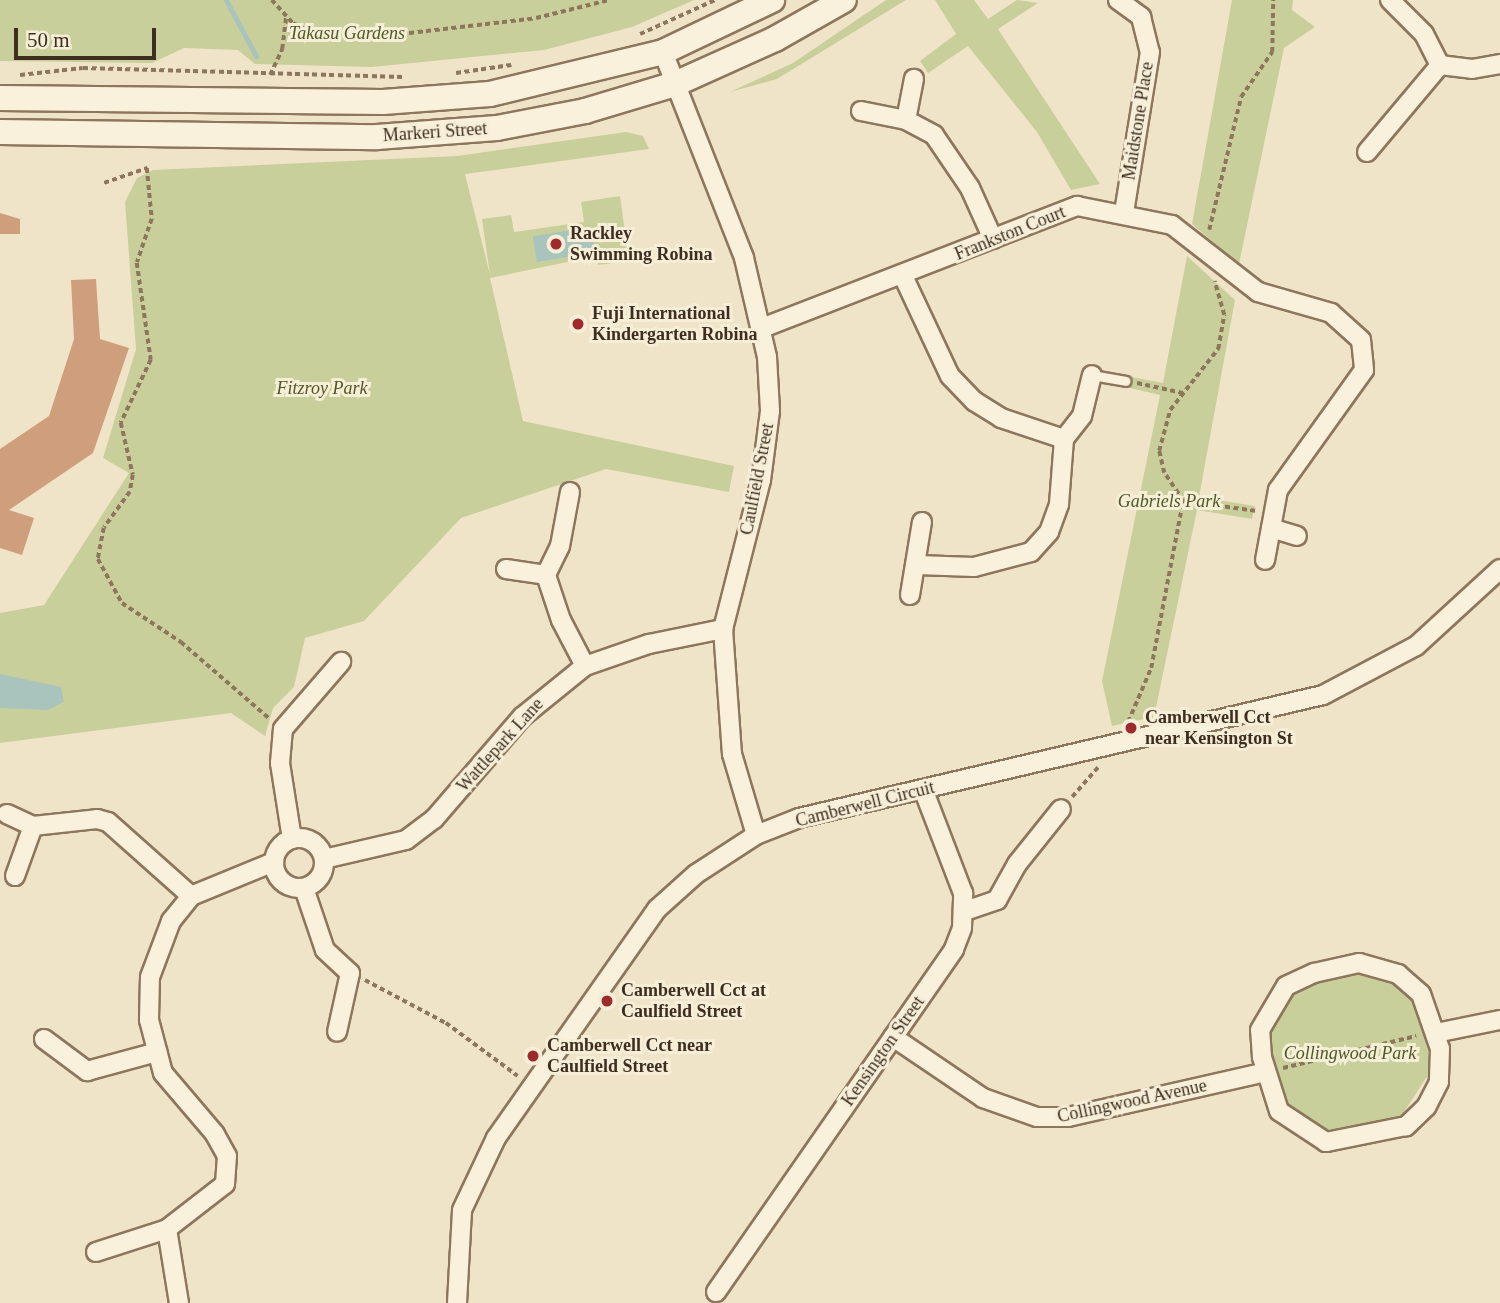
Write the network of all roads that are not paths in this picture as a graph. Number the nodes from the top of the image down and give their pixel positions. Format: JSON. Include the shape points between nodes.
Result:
{"nodes":[{"id":1,"x":772,"y":0,"type":"edge"},
{"id":2,"x":844,"y":0,"type":"edge"},
{"id":3,"x":1118,"y":0,"type":"edge"},
{"id":4,"x":1390,"y":0,"type":"edge"},
{"id":5,"x":663,"y":52,"type":"junction"},
{"id":6,"x":1500,"y":64,"type":"edge"},
{"id":7,"x":1440,"y":65,"type":"junction"},
{"id":8,"x":914,"y":79,"type":"dead end"},
{"id":9,"x":675,"y":84,"type":"junction"},
{"id":10,"x":0,"y":98,"type":"edge"},
{"id":11,"x":861,"y":111,"type":"dead end"},
{"id":12,"x":906,"y":120,"type":"junction"},
{"id":13,"x":0,"y":132,"type":"edge"},
{"id":14,"x":1367,"y":152,"type":"dead end"},
{"id":15,"x":1124,"y":213,"type":"junction"},
{"id":16,"x":993,"y":239,"type":"junction"},
{"id":17,"x":904,"y":278,"type":"junction"},
{"id":18,"x":762,"y":328,"type":"junction"},
{"id":19,"x":1092,"y":375,"type":"joint"},
{"id":20,"x":1125,"y":381,"type":"road end"},
{"id":21,"x":1064,"y":439,"type":"junction"},
{"id":22,"x":570,"y":492,"type":"dead end"},
{"id":23,"x":1272,"y":521,"type":"junction"},
{"id":24,"x":922,"y":522,"type":"dead end"},
{"id":25,"x":1297,"y":536,"type":"dead end"},
{"id":26,"x":1265,"y":559,"type":"dead end"},
{"id":27,"x":917,"y":565,"type":"junction"},
{"id":28,"x":506,"y":569,"type":"dead end"},
{"id":29,"x":1500,"y":569,"type":"edge"},
{"id":30,"x":546,"y":575,"type":"junction"},
{"id":31,"x":910,"y":594,"type":"dead end"},
{"id":32,"x":723,"y":629,"type":"junction"},
{"id":33,"x":341,"y":662,"type":"dead end"},
{"id":34,"x":585,"y":666,"type":"junction"},
{"id":35,"x":923,"y":789,"type":"junction"},
{"id":36,"x":1061,"y":809,"type":"road end"},
{"id":37,"x":6,"y":814,"type":"dead end"},
{"id":38,"x":33,"y":826,"type":"junction"},
{"id":39,"x":755,"y":835,"type":"junction"},
{"id":40,"x":292,"y":839,"type":"junction"},
{"id":41,"x":324,"y":859,"type":"junction"},
{"id":42,"x":274,"y":862,"type":"junction"},
{"id":43,"x":15,"y":876,"type":"dead end"},
{"id":44,"x":304,"y":888,"type":"junction"},
{"id":45,"x":191,"y":896,"type":"junction"},
{"id":46,"x":965,"y":911,"type":"junction"},
{"id":47,"x":1500,"y":1020,"type":"edge"},
{"id":48,"x":337,"y":1032,"type":"dead end"},
{"id":49,"x":1436,"y":1033,"type":"junction"},
{"id":50,"x":893,"y":1037,"type":"junction"},
{"id":51,"x":44,"y":1039,"type":"dead end"},
{"id":52,"x":157,"y":1052,"type":"junction"},
{"id":53,"x":1268,"y":1080,"type":"junction"},
{"id":54,"x":167,"y":1229,"type":"junction"},
{"id":55,"x":96,"y":1252,"type":"dead end"},
{"id":56,"x":716,"y":1292,"type":"dead end"},
{"id":57,"x":179,"y":1303,"type":"edge"},
{"id":58,"x":457,"y":1303,"type":"edge"}],
"edges":[{"from":1,"to":5,"type":"main road","name":"Markeri Street"},
{"from":2,"to":9,"type":"main road","name":"Markeri Street","via":[[775,39]]},
{"from":3,"to":15,"type":"street","name":"Maidstone Place","via":[[1141,17],[1150,52]]},
{"from":4,"to":7,"type":"street","via":[[1424,34]]},
{"from":5,"to":9,"type":"street","name":"Caulfield Street"},
{"from":5,"to":10,"type":"main road","name":"Markeri Street","via":[[539,85],[438,100]]},
{"from":6,"to":7,"type":"street","via":[[1472,69]]},
{"from":7,"to":14,"type":"street"},
{"from":8,"to":12,"type":"street"},
{"from":9,"to":13,"type":"main road","name":"Markeri Street","via":[[561,116],[438,135]]},
{"from":9,"to":18,"type":"street","name":"Caulfield Street","via":[[739,245]]},
{"from":11,"to":12,"type":"street"},
{"from":12,"to":16,"type":"street","via":[[934,135],[970,188]]},
{"from":15,"to":16,"type":"street","name":"Frankston Court","via":[[1077,206]]},
{"from":15,"to":23,"type":"street","name":"Frankston Court","via":[[1172,225],[1258,292],[1331,313],[1363,347],[1364,370],[1295,460],[1278,490]]},
{"from":16,"to":17,"type":"street","name":"Frankston Court"},
{"from":17,"to":18,"type":"street","name":"Frankston Court"},
{"from":17,"to":21,"type":"street","via":[[950,376],[974,401],[1001,418]]},
{"from":18,"to":32,"type":"street","name":"Caulfield Street","via":[[770,411],[761,480]]},
{"from":19,"to":20,"type":"lane"},
{"from":19,"to":21,"type":"street","via":[[1082,416]]},
{"from":21,"to":27,"type":"street","via":[[1059,504],[1049,532],[1031,552],[974,567]]},
{"from":22,"to":30,"type":"street","via":[[560,546]]},
{"from":23,"to":25,"type":"street"},
{"from":23,"to":26,"type":"street","name":"Frankston Court"},
{"from":24,"to":27,"type":"street"},
{"from":27,"to":31,"type":"street"},
{"from":28,"to":30,"type":"street"},
{"from":29,"to":35,"type":"street","name":"Camberwell Circuit","via":[[1416,646],[1323,695]]},
{"from":30,"to":34,"type":"street"},
{"from":32,"to":34,"type":"street","name":"Wattlepark Lane","via":[[649,644]]},
{"from":32,"to":39,"type":"street","name":"Caulfield Street","via":[[732,754]]},
{"from":33,"to":40,"type":"street","via":[[283,729],[281,763]]},
{"from":34,"to":41,"type":"street","name":"Wattlepark Lane","via":[[522,717],[434,819],[406,840]]},
{"from":35,"to":39,"type":"street","name":"Camberwell Circuit"},
{"from":35,"to":46,"type":"street","name":"Kensington Street","via":[[957,873]]},
{"from":36,"to":46,"type":"street","via":[[1008,876],[997,900]]},
{"from":37,"to":38,"type":"street"},
{"from":38,"to":43,"type":"street"},
{"from":38,"to":45,"type":"street","via":[[108,822]]},
{"from":39,"to":58,"type":"street","name":"Camberwell Circuit","via":[[696,874],[657,909],[490,1147],[463,1210]]},
{"from":40,"to":41,"type":"street","via":[[315,844]]},
{"from":40,"to":42,"type":"street","via":[[278,849]]},
{"from":41,"to":44,"type":"street","via":[[319,880]]},
{"from":42,"to":44,"type":"street","via":[[286,885]]},
{"from":42,"to":45,"type":"street"},
{"from":44,"to":48,"type":"street","via":[[325,950],[350,973]]},
{"from":45,"to":52,"type":"street","via":[[171,921],[150,977],[149,1020]]},
{"from":46,"to":50,"type":"street","name":"Kensington Street","via":[[954,949]]},
{"from":47,"to":49,"type":"street"},
{"from":49,"to":53,"type":"street","via":[[1441,1065],[1433,1095],[1418,1116],[1388,1132],[1339,1143],[1313,1138],[1279,1111]]},
{"from":49,"to":53,"type":"street","via":[[1431,1014],[1413,985],[1385,968],[1359,963],[1314,973],[1286,986],[1264,1018],[1261,1045]]},
{"from":50,"to":53,"type":"street","name":"Collingwood Avenue","via":[[983,1098],[1037,1117],[1088,1113]]},
{"from":50,"to":56,"type":"street","name":"Kensington Street"},
{"from":51,"to":52,"type":"street","via":[[87,1071]]},
{"from":52,"to":54,"type":"street","via":[[163,1073],[227,1156],[225,1184]]},
{"from":54,"to":55,"type":"street"},
{"from":54,"to":57,"type":"street"}]}
